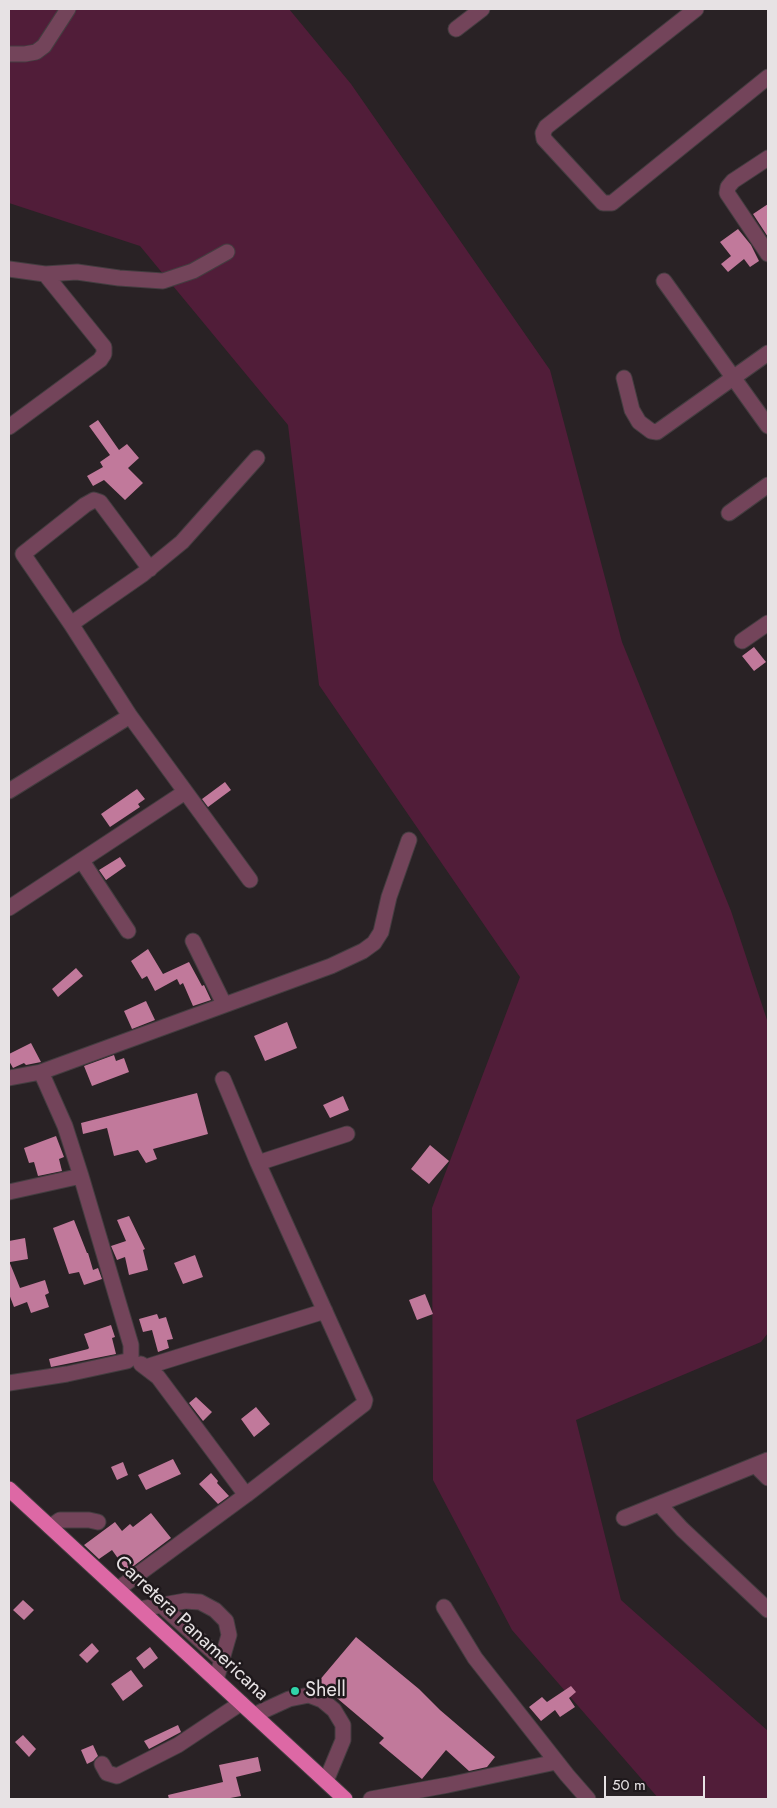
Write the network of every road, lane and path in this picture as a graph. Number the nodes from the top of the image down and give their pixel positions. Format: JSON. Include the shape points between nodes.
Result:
{"nodes":[{"id":1,"x":68,"y":9,"type":"edge"},
{"id":2,"x":482,"y":9,"type":"edge"},
{"id":3,"x":696,"y":9,"type":"edge"},
{"id":4,"x":456,"y":29,"type":"dead end"},
{"id":5,"x":9,"y":54,"type":"edge"},
{"id":6,"x":768,"y":77,"type":"edge"},
{"id":7,"x":768,"y":158,"type":"edge"},
{"id":8,"x":227,"y":252,"type":"dead end"},
{"id":9,"x":768,"y":254,"type":"edge"},
{"id":10,"x":9,"y":269,"type":"edge"},
{"id":11,"x":45,"y":274,"type":"junction"},
{"id":12,"x":664,"y":281,"type":"dead end"},
{"id":13,"x":768,"y":353,"type":"edge"},
{"id":14,"x":624,"y":378,"type":"dead end"},
{"id":15,"x":734,"y":379,"type":"junction"},
{"id":16,"x":768,"y":426,"type":"edge"},
{"id":17,"x":9,"y":427,"type":"edge"},
{"id":18,"x":257,"y":458,"type":"dead end"},
{"id":19,"x":768,"y":485,"type":"edge"},
{"id":20,"x":730,"y":513,"type":"dead end"},
{"id":21,"x":150,"y":569,"type":"junction"},
{"id":22,"x":71,"y":624,"type":"junction"},
{"id":23,"x":768,"y":624,"type":"edge"},
{"id":24,"x":742,"y":641,"type":"dead end"},
{"id":25,"x":130,"y":716,"type":"junction"},
{"id":26,"x":9,"y":791,"type":"edge"},
{"id":27,"x":185,"y":792,"type":"junction"},
{"id":28,"x":409,"y":840,"type":"dead end"},
{"id":29,"x":82,"y":861,"type":"junction"},
{"id":30,"x":250,"y":880,"type":"dead end"},
{"id":31,"x":9,"y":908,"type":"edge"},
{"id":32,"x":128,"y":931,"type":"dead end"},
{"id":33,"x":193,"y":941,"type":"dead end"},
{"id":34,"x":224,"y":1004,"type":"junction"},
{"id":35,"x":42,"y":1072,"type":"junction"},
{"id":36,"x":9,"y":1078,"type":"edge"},
{"id":37,"x":224,"y":1079,"type":"dead end"},
{"id":38,"x":348,"y":1134,"type":"dead end"},
{"id":39,"x":258,"y":1163,"type":"junction"},
{"id":40,"x":81,"y":1176,"type":"junction"},
{"id":41,"x":9,"y":1192,"type":"edge"},
{"id":42,"x":325,"y":1311,"type":"junction"},
{"id":43,"x":131,"y":1358,"type":"junction"},
{"id":44,"x":146,"y":1367,"type":"junction"},
{"id":45,"x":9,"y":1383,"type":"edge"},
{"id":46,"x":762,"y":1463,"type":"edge"},
{"id":47,"x":768,"y":1478,"type":"edge"},
{"id":48,"x":9,"y":1489,"type":"edge"},
{"id":49,"x":246,"y":1496,"type":"junction"},
{"id":50,"x":659,"y":1504,"type":"junction"},
{"id":51,"x":624,"y":1518,"type":"dead end"},
{"id":52,"x":98,"y":1522,"type":"dead end"},
{"id":53,"x":50,"y":1527,"type":"junction"},
{"id":54,"x":118,"y":1589,"type":"junction"},
{"id":55,"x":160,"y":1604,"type":"junction"},
{"id":56,"x":444,"y":1607,"type":"dead end"},
{"id":57,"x":140,"y":1609,"type":"junction"},
{"id":58,"x":768,"y":1610,"type":"edge"},
{"id":59,"x":222,"y":1660,"type":"junction"},
{"id":60,"x":216,"y":1680,"type":"junction"},
{"id":61,"x":241,"y":1703,"type":"junction"},
{"id":62,"x":254,"y":1715,"type":"junction"},
{"id":63,"x":556,"y":1762,"type":"junction"},
{"id":64,"x":102,"y":1764,"type":"dead end"},
{"id":65,"x":326,"y":1782,"type":"junction"},
{"id":66,"x":345,"y":1799,"type":"edge"},
{"id":67,"x":371,"y":1799,"type":"edge"},
{"id":68,"x":588,"y":1799,"type":"edge"}],
"edges":[{"from":1,"to":5,"type":"street","via":[[44,46],[36,52]]},
{"from":2,"to":4,"type":"street"},
{"from":3,"to":6,"type":"street","via":[[546,127],[543,133],[544,139],[603,203],[612,203]]},
{"from":7,"to":9,"type":"street","via":[[728,187],[728,193]]},
{"from":8,"to":11,"type":"street","via":[[193,271],[162,281],[77,272]]},
{"from":10,"to":11,"type":"street"},
{"from":11,"to":17,"type":"street","via":[[104,347],[104,354]]},
{"from":12,"to":15,"type":"street"},
{"from":13,"to":15,"type":"street"},
{"from":14,"to":15,"type":"street","via":[[632,410],[650,431],[657,432]]},
{"from":15,"to":16,"type":"street"},
{"from":18,"to":21,"type":"street","via":[[196,528]]},
{"from":19,"to":20,"type":"street"},
{"from":21,"to":22,"type":"street"},
{"from":21,"to":22,"type":"street","via":[[100,502],[89,501],[23,554]]},
{"from":22,"to":25,"type":"street"},
{"from":23,"to":24,"type":"street"},
{"from":25,"to":26,"type":"street"},
{"from":25,"to":27,"type":"street"},
{"from":27,"to":29,"type":"street"},
{"from":27,"to":30,"type":"street"},
{"from":28,"to":34,"type":"street","via":[[389,898],[382,932],[374,943],[337,963]]},
{"from":29,"to":31,"type":"street"},
{"from":29,"to":32,"type":"street"},
{"from":33,"to":34,"type":"street"},
{"from":34,"to":35,"type":"street"},
{"from":35,"to":36,"type":"street"},
{"from":35,"to":40,"type":"street","via":[[65,1126]]},
{"from":37,"to":39,"type":"street"},
{"from":38,"to":39,"type":"street"},
{"from":39,"to":42,"type":"street"},
{"from":40,"to":41,"type":"street"},
{"from":40,"to":43,"type":"street","via":[[131,1345]]},
{"from":42,"to":44,"type":"street"},
{"from":42,"to":49,"type":"street","via":[[364,1396],[364,1404]]},
{"from":43,"to":44,"type":"street"},
{"from":43,"to":45,"type":"street","via":[[67,1374]]},
{"from":44,"to":49,"type":"street","via":[[158,1377]]},
{"from":46,"to":47,"type":"street"},
{"from":46,"to":50,"type":"street"},
{"from":48,"to":53,"type":"highway","name":"Carretera Panamericana"},
{"from":49,"to":54,"type":"street"},
{"from":50,"to":51,"type":"street"},
{"from":50,"to":58,"type":"street"},
{"from":52,"to":53,"type":"street","via":[[60,1520]]},
{"from":53,"to":54,"type":"highway","name":"Carretera Panamericana"},
{"from":54,"to":57,"type":"highway","name":"Carretera Panamericana"},
{"from":55,"to":57,"type":"street"},
{"from":55,"to":59,"type":"street"},
{"from":55,"to":59,"type":"street","via":[[200,1602],[215,1610],[226,1621],[229,1635]]},
{"from":56,"to":63,"type":"street","via":[[475,1658]]},
{"from":57,"to":60,"type":"highway","name":"Carretera Panamericana"},
{"from":59,"to":60,"type":"street"},
{"from":60,"to":61,"type":"highway","name":"Carretera Panamericana"},
{"from":61,"to":62,"type":"highway","name":"Carretera Panamericana"},
{"from":61,"to":64,"type":"street","via":[[178,1745],[117,1776],[107,1773]]},
{"from":62,"to":65,"type":"highway","name":"Carretera Panamericana"},
{"from":62,"to":65,"type":"street","via":[[289,1698],[309,1695],[334,1710],[342,1725],[343,1740]]},
{"from":63,"to":67,"type":"street"},
{"from":63,"to":68,"type":"street"},
{"from":65,"to":66,"type":"highway","name":"Carretera Panamericana"}]}
